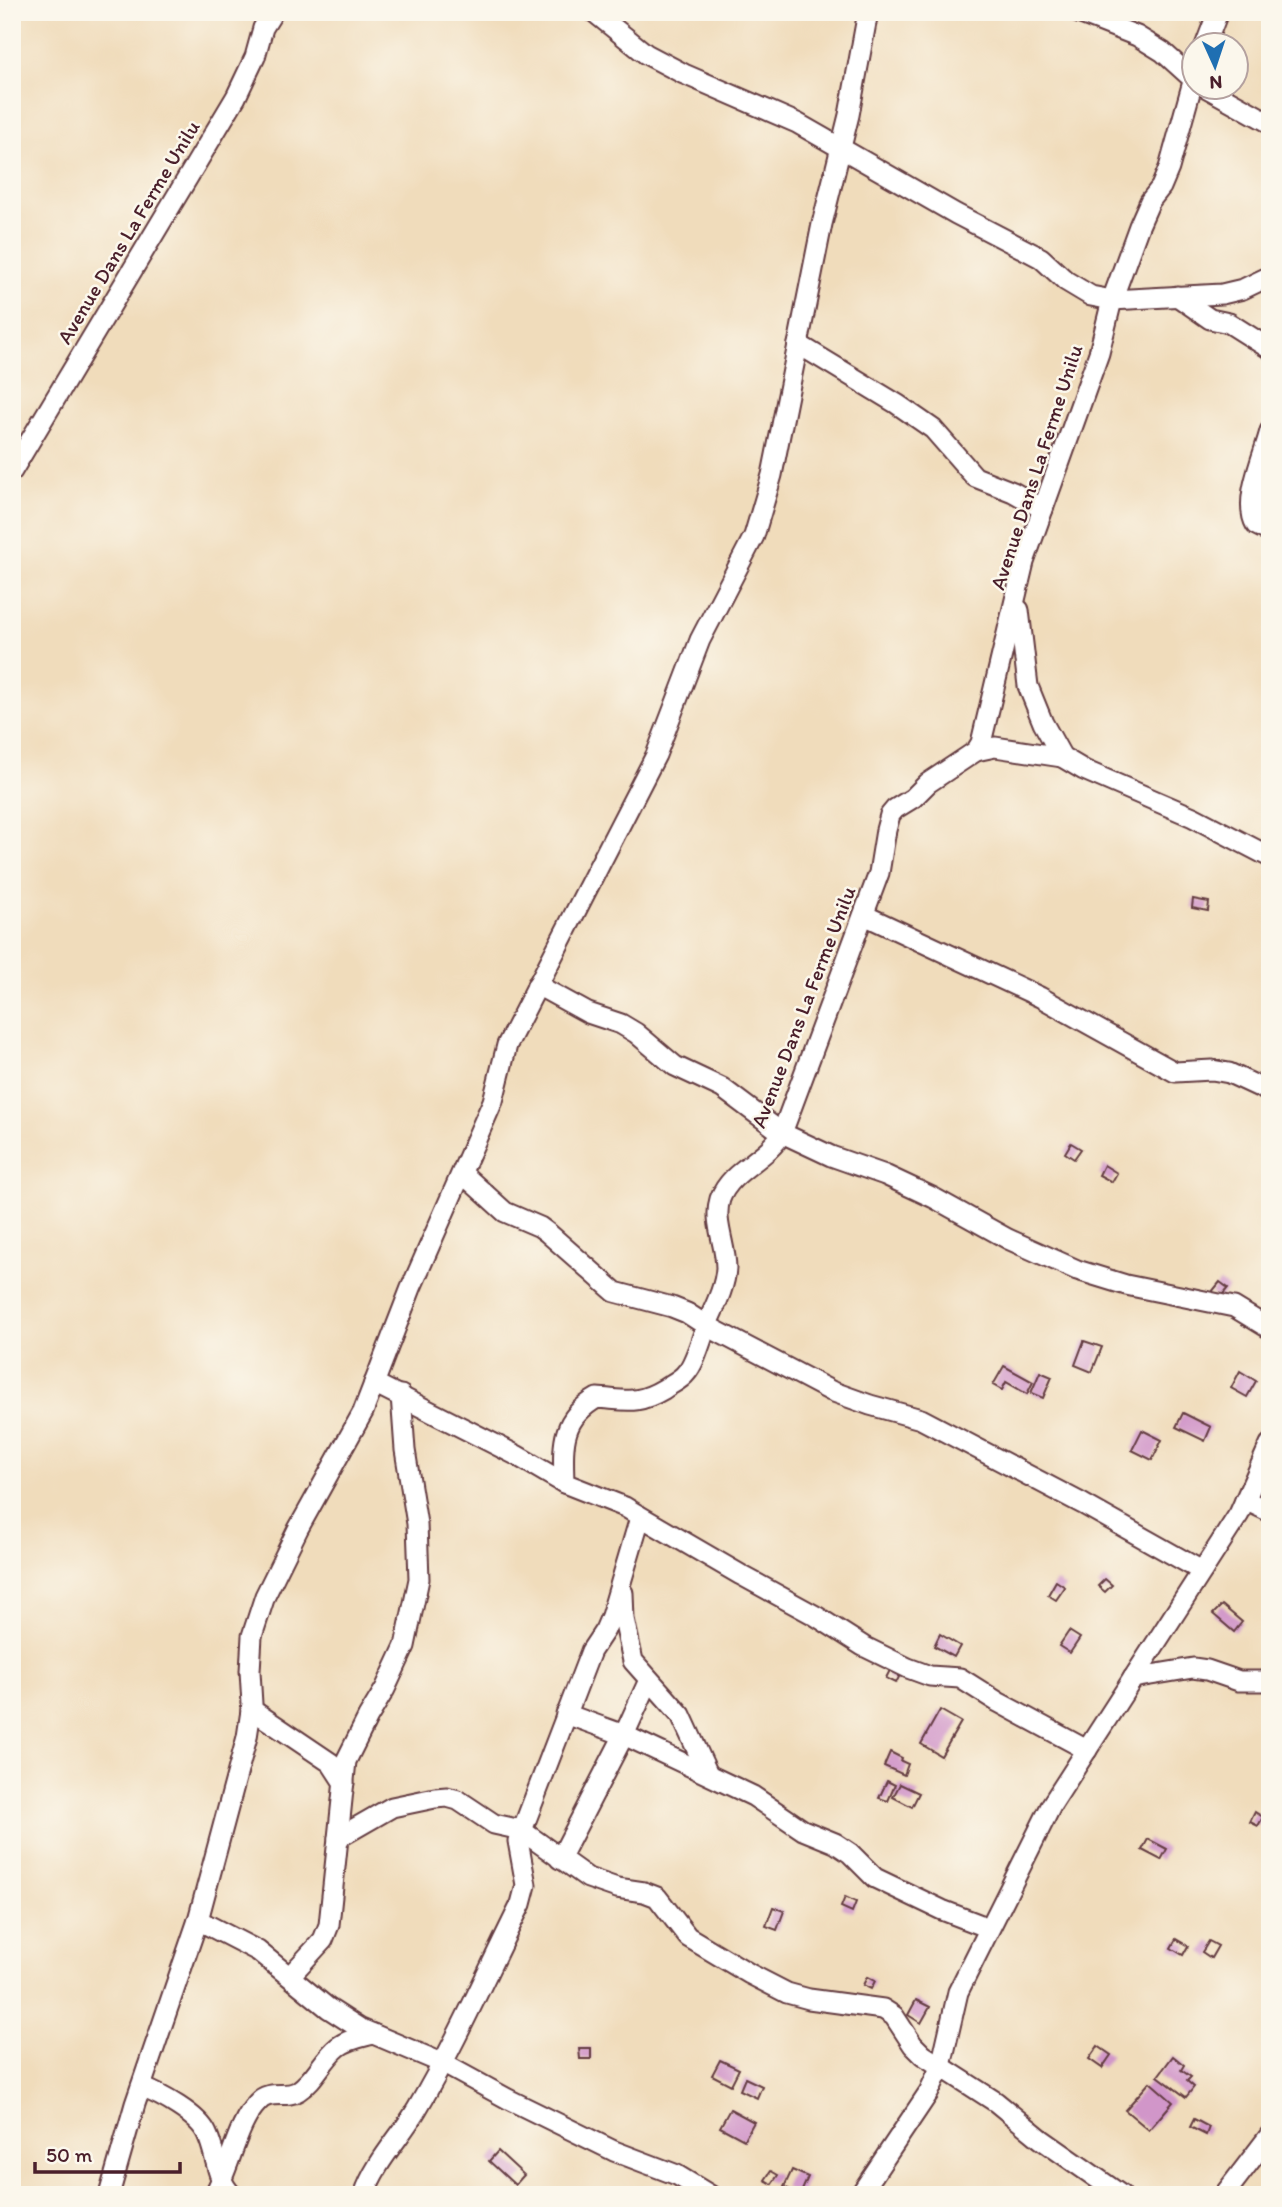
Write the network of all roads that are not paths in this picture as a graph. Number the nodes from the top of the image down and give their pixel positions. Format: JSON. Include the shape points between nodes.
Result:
{"nodes":[{"id":1,"x":273,"y":12,"type":"edge"},
{"id":2,"x":594,"y":12,"type":"edge"},
{"id":3,"x":868,"y":12,"type":"edge"},
{"id":4,"x":1076,"y":12,"type":"edge"},
{"id":5,"x":1217,"y":12,"type":"edge"},
{"id":6,"x":1210,"y":32,"type":"edge"},
{"id":7,"x":1180,"y":67,"type":"edge"},
{"id":8,"x":1187,"y":102,"type":"edge"},
{"id":9,"x":1232,"y":102,"type":"edge"},
{"id":10,"x":1270,"y":123,"type":"edge"},
{"id":11,"x":839,"y":148,"type":"junction"},
{"id":12,"x":1270,"y":276,"type":"edge"},
{"id":13,"x":1177,"y":296,"type":"junction"},
{"id":14,"x":1112,"y":300,"type":"junction"},
{"id":15,"x":799,"y":344,"type":"junction"},
{"id":16,"x":1270,"y":349,"type":"edge"},
{"id":17,"x":1270,"y":430,"type":"edge"},
{"id":18,"x":12,"y":471,"type":"edge"},
{"id":19,"x":1043,"y":509,"type":"junction"},
{"id":20,"x":1270,"y":532,"type":"edge"},
{"id":21,"x":1017,"y":594,"type":"junction"},
{"id":22,"x":976,"y":751,"type":"junction"},
{"id":23,"x":1062,"y":757,"type":"junction"},
{"id":24,"x":1270,"y":857,"type":"edge"},
{"id":25,"x":864,"y":915,"type":"junction"},
{"id":26,"x":537,"y":985,"type":"junction"},
{"id":27,"x":1270,"y":1093,"type":"edge"},
{"id":28,"x":782,"y":1133,"type":"junction"},
{"id":29,"x":463,"y":1174,"type":"junction"},
{"id":30,"x":707,"y":1326,"type":"junction"},
{"id":31,"x":1270,"y":1329,"type":"edge"},
{"id":32,"x":374,"y":1383,"type":"junction"},
{"id":33,"x":401,"y":1395,"type":"junction"},
{"id":34,"x":1270,"y":1444,"type":"edge"},
{"id":35,"x":564,"y":1483,"type":"junction"},
{"id":36,"x":1245,"y":1500,"type":"junction"},
{"id":37,"x":1270,"y":1512,"type":"edge"},
{"id":38,"x":638,"y":1515,"type":"junction"},
{"id":39,"x":622,"y":1571,"type":"junction"},
{"id":40,"x":1202,"y":1572,"type":"junction"},
{"id":41,"x":1133,"y":1678,"type":"junction"},
{"id":42,"x":649,"y":1680,"type":"junction"},
{"id":43,"x":1270,"y":1681,"type":"edge"},
{"id":44,"x":251,"y":1709,"type":"junction"},
{"id":45,"x":566,"y":1714,"type":"junction"},
{"id":46,"x":624,"y":1735,"type":"junction"},
{"id":47,"x":1087,"y":1750,"type":"junction"},
{"id":48,"x":708,"y":1773,"type":"junction"},
{"id":49,"x":344,"y":1783,"type":"junction"},
{"id":50,"x":522,"y":1830,"type":"junction"},
{"id":51,"x":338,"y":1838,"type":"junction"},
{"id":52,"x":560,"y":1859,"type":"junction"},
{"id":53,"x":198,"y":1920,"type":"junction"},
{"id":54,"x":989,"y":1928,"type":"junction"},
{"id":55,"x":290,"y":1976,"type":"junction"},
{"id":56,"x":373,"y":2034,"type":"junction"},
{"id":57,"x":442,"y":2063,"type":"junction"},
{"id":58,"x":941,"y":2066,"type":"junction"},
{"id":59,"x":141,"y":2087,"type":"junction"},
{"id":60,"x":1270,"y":2135,"type":"edge"},
{"id":61,"x":222,"y":2191,"type":"edge"},
{"id":62,"x":109,"y":2195,"type":"edge"},
{"id":63,"x":364,"y":2195,"type":"edge"},
{"id":64,"x":710,"y":2195,"type":"edge"},
{"id":65,"x":860,"y":2195,"type":"edge"},
{"id":66,"x":1121,"y":2195,"type":"edge"},
{"id":67,"x":1224,"y":2195,"type":"edge"}],
"edges":[{"from":1,"to":18,"type":"street","name":"Avenue Dans La Ferme Unilu","via":[[236,97]]},
{"from":2,"to":11,"type":"street","via":[[646,54],[797,123]]},
{"from":3,"to":11,"type":"street"},
{"from":4,"to":7,"type":"street","via":[[1137,36]]},
{"from":5,"to":6,"type":"street"},
{"from":8,"to":14,"type":"street","name":"Avenue Dans La Ferme Unilu","via":[[1169,167],[1139,226]]},
{"from":9,"to":10,"type":"street"},
{"from":11,"to":14,"type":"street","via":[[1041,258],[1091,296]]},
{"from":11,"to":15,"type":"street"},
{"from":12,"to":13,"type":"street","via":[[1223,294]]},
{"from":13,"to":14,"type":"street"},
{"from":13,"to":16,"type":"street","via":[[1210,319],[1229,323]]},
{"from":14,"to":19,"type":"street","name":"Avenue Dans La Ferme Unilu","via":[[1099,352]]},
{"from":15,"to":19,"type":"street","via":[[933,429],[975,477]]},
{"from":15,"to":26,"type":"street","via":[[772,475],[754,536],[700,640],[656,755]]},
{"from":17,"to":20,"type":"street","via":[[1251,511],[1256,525]]},
{"from":19,"to":21,"type":"street","name":"Avenue Dans La Ferme Unilu"},
{"from":21,"to":22,"type":"street","name":"Avenue Dans La Ferme Unilu"},
{"from":21,"to":23,"type":"street","via":[[1027,686]]},
{"from":22,"to":23,"type":"street","via":[[995,747]]},
{"from":22,"to":25,"type":"street","name":"Avenue Dans La Ferme Unilu","via":[[890,815],[879,873]]},
{"from":23,"to":24,"type":"street"},
{"from":25,"to":27,"type":"street","via":[[1040,997],[1175,1072],[1229,1073]]},
{"from":25,"to":28,"type":"street","name":"Avenue Dans La Ferme Unilu"},
{"from":26,"to":28,"type":"street","via":[[636,1033],[675,1066],[722,1088]]},
{"from":26,"to":29,"type":"street","via":[[507,1045],[493,1101]]},
{"from":28,"to":30,"type":"street","name":"Avenue Dans La Ferme Unilu","via":[[721,1196],[719,1223],[726,1269]]},
{"from":28,"to":31,"type":"street","via":[[898,1181],[1077,1270],[1234,1307]]},
{"from":29,"to":30,"type":"street","via":[[505,1212],[548,1233],[615,1292],[673,1307]]},
{"from":29,"to":32,"type":"street"},
{"from":30,"to":35,"type":"street","name":"Avenue Dans La Ferme Unilu","via":[[688,1372],[672,1384],[647,1399],[597,1398],[574,1416],[565,1434]]},
{"from":30,"to":40,"type":"street","via":[[831,1391],[921,1419]]},
{"from":32,"to":33,"type":"street"},
{"from":32,"to":44,"type":"street","via":[[265,1596],[252,1636]]},
{"from":33,"to":35,"type":"street"},
{"from":33,"to":49,"type":"street","via":[[419,1579],[405,1646],[346,1761]]},
{"from":34,"to":36,"type":"street"},
{"from":35,"to":38,"type":"street"},
{"from":36,"to":37,"type":"street"},
{"from":36,"to":40,"type":"street"},
{"from":38,"to":39,"type":"street"},
{"from":38,"to":47,"type":"street","via":[[874,1651],[930,1676],[960,1678]]},
{"from":39,"to":42,"type":"street","via":[[629,1650]]},
{"from":39,"to":45,"type":"street","via":[[611,1616],[591,1651]]},
{"from":40,"to":41,"type":"street"},
{"from":41,"to":43,"type":"street","via":[[1193,1668],[1239,1681]]},
{"from":41,"to":47,"type":"street"},
{"from":42,"to":46,"type":"street"},
{"from":42,"to":48,"type":"street","via":[[681,1715]]},
{"from":44,"to":49,"type":"street","via":[[331,1763]]},
{"from":44,"to":53,"type":"street"},
{"from":45,"to":46,"type":"street"},
{"from":45,"to":50,"type":"street"},
{"from":46,"to":48,"type":"street"},
{"from":46,"to":52,"type":"street"},
{"from":47,"to":54,"type":"street","via":[[1052,1804]]},
{"from":48,"to":54,"type":"street","via":[[803,1830],[835,1843],[875,1878]]},
{"from":49,"to":51,"type":"street"},
{"from":50,"to":51,"type":"street","via":[[494,1824],[447,1797],[392,1808]]},
{"from":50,"to":52,"type":"street"},
{"from":50,"to":57,"type":"street","via":[[518,1842],[526,1885],[521,1904]]},
{"from":51,"to":55,"type":"street","via":[[329,1926],[323,1940]]},
{"from":52,"to":58,"type":"street","via":[[588,1878],[657,1897],[688,1937],[787,1993],[883,2009],[894,2016],[923,2055]]},
{"from":53,"to":55,"type":"street","via":[[258,1951]]},
{"from":53,"to":59,"type":"street"},
{"from":54,"to":58,"type":"street","via":[[958,1992]]},
{"from":55,"to":56,"type":"street","via":[[328,2008]]},
{"from":56,"to":57,"type":"street"},
{"from":56,"to":61,"type":"street","via":[[337,2048],[297,2092],[275,2093],[259,2100],[248,2116]]},
{"from":57,"to":63,"type":"street"},
{"from":57,"to":64,"type":"street","via":[[590,2140],[677,2175]]},
{"from":58,"to":65,"type":"street","via":[[929,2092]]},
{"from":58,"to":66,"type":"street"},
{"from":59,"to":61,"type":"street","via":[[179,2107],[207,2132]]},
{"from":59,"to":62,"type":"street"},
{"from":60,"to":67,"type":"street"}]}
